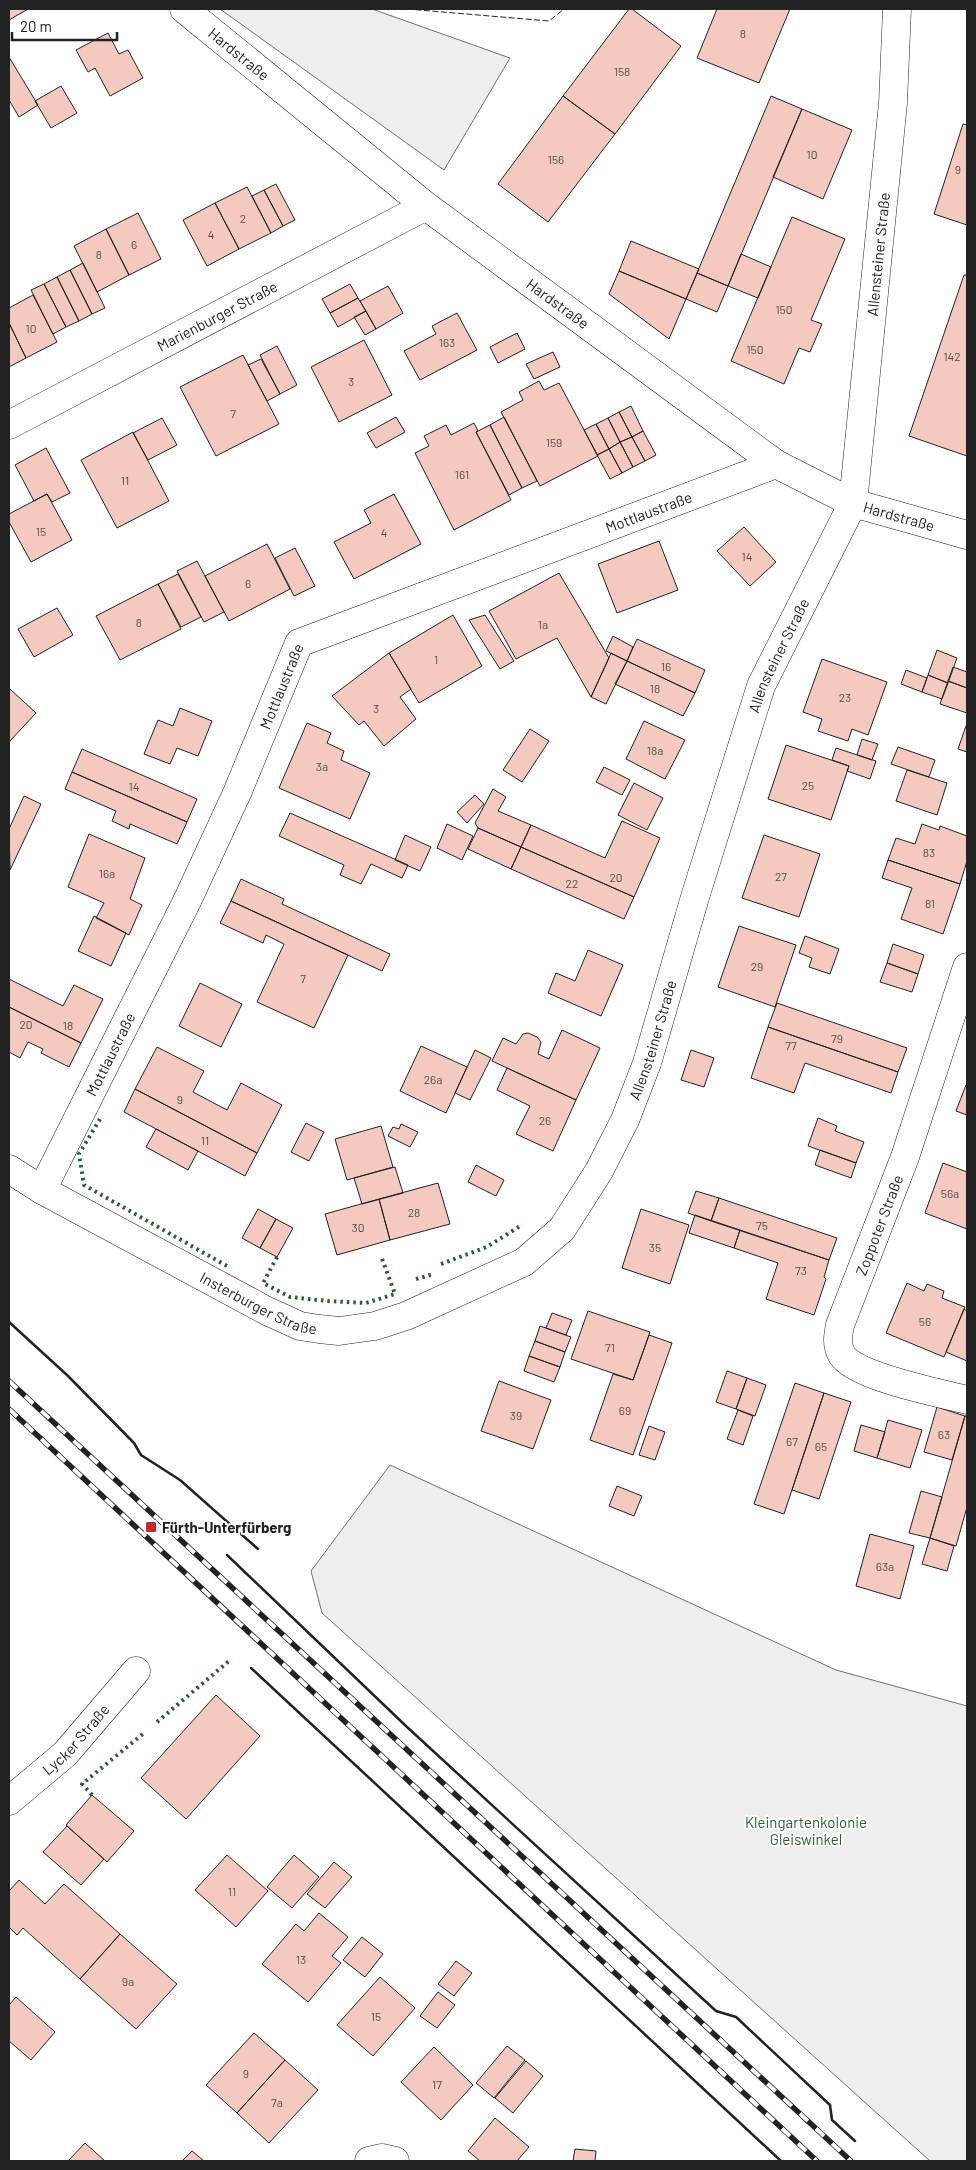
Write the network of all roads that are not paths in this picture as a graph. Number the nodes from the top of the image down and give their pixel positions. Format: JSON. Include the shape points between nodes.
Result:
{"nodes":[{"id":1,"x":184,"y":9,"type":"edge"},
{"id":2,"x":898,"y":9,"type":"edge"},
{"id":3,"x":426,"y":206,"type":"junction"},
{"id":4,"x":9,"y":425,"type":"edge"},
{"id":5,"x":776,"y":464,"type":"junction"},
{"id":6,"x":853,"y":502,"type":"junction"},
{"id":7,"x":967,"y":535,"type":"edge"},
{"id":8,"x":967,"y":967,"type":"edge"},
{"id":9,"x":9,"y":1169,"type":"edge"},
{"id":10,"x":42,"y":1190,"type":"junction"},
{"id":11,"x":524,"y":1262,"type":"joint"},
{"id":12,"x":967,"y":1400,"type":"edge"},
{"id":13,"x":136,"y":1671,"type":"dead end"},
{"id":14,"x":9,"y":1802,"type":"edge"},
{"id":15,"x":369,"y":2161,"type":"edge"},
{"id":16,"x":395,"y":2161,"type":"edge"}],
"edges":[{"from":1,"to":3,"type":"street","name":"Hardstraße"},
{"from":2,"to":6,"type":"street","name":"Allensteiner Straße","via":[[893,103]]},
{"from":3,"to":4,"type":"street","name":"Marienburger Straße"},
{"from":3,"to":5,"type":"street","name":"Hardstraße"},
{"from":5,"to":6,"type":"street","name":"Hardstraße"},
{"from":5,"to":10,"type":"street","name":"Mottlaustraße","via":[[299,642],[237,793],[188,899]]},
{"from":6,"to":7,"type":"street","name":"Hardstraße"},
{"from":6,"to":11,"type":"street","name":"Allensteiner Straße","via":[[761,686],[646,1063],[625,1120],[599,1171],[562,1229]]},
{"from":8,"to":12,"type":"street","name":"Zoppoter Straße","via":[[905,1157],[840,1325],[838,1341],[842,1356],[869,1374]]},
{"from":9,"to":10,"type":"street","name":"Insterburger Straße"},
{"from":10,"to":11,"type":"street","name":"Insterburger Straße","via":[[266,1311],[300,1326],[319,1329],[366,1328],[406,1316]]},
{"from":13,"to":14,"type":"street","name":"Lycker Straße","via":[[65,1754]]},
{"from":15,"to":16,"type":"street","via":[[382,2158]]}]}
